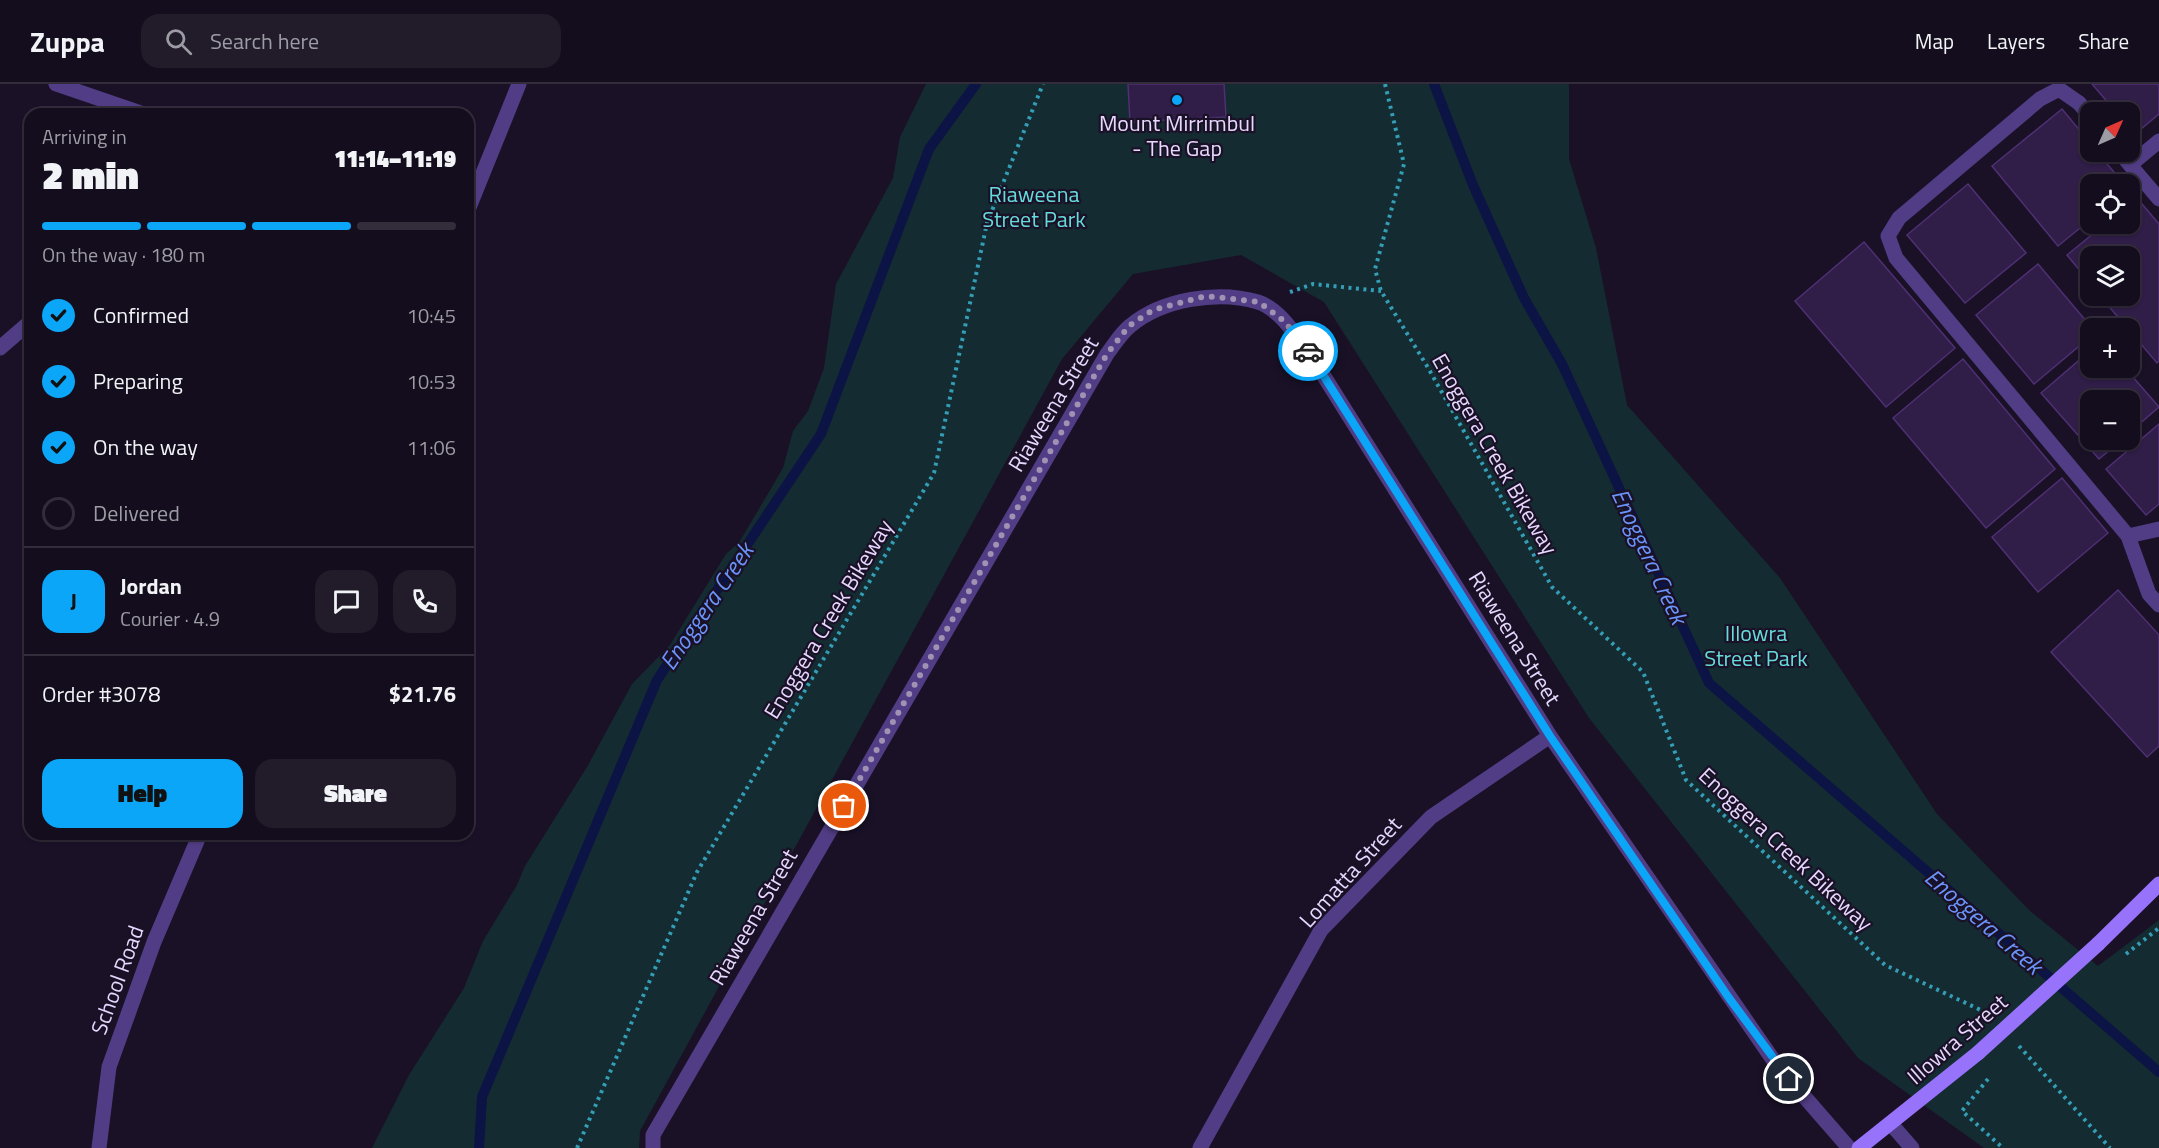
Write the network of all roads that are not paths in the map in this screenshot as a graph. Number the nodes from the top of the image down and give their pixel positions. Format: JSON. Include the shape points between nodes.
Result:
{"nodes":[{"id":1,"x":56,"y":84,"type":"edge"},
{"id":2,"x":519,"y":84,"type":"edge"},
{"id":3,"x":2080,"y":104,"type":"edge"},
{"id":4,"x":126,"y":108,"type":"edge"},
{"id":5,"x":2159,"y":141,"type":"edge"},
{"id":6,"x":2127,"y":162,"type":"edge"},
{"id":7,"x":2130,"y":165,"type":"junction"},
{"id":8,"x":474,"y":195,"type":"edge"},
{"id":9,"x":2159,"y":200,"type":"edge"},
{"id":10,"x":24,"y":326,"type":"edge"},
{"id":11,"x":0,"y":348,"type":"edge"},
{"id":12,"x":2159,"y":529,"type":"edge"},
{"id":13,"x":2128,"y":536,"type":"junction"},
{"id":14,"x":2159,"y":605,"type":"edge"},
{"id":15,"x":1550,"y":736,"type":"junction"},
{"id":16,"x":197,"y":840,"type":"edge"},
{"id":17,"x":2159,"y":884,"type":"edge"},
{"id":18,"x":1891,"y":1124,"type":"junction"},
{"id":19,"x":99,"y":1148,"type":"edge"},
{"id":20,"x":653,"y":1148,"type":"edge"},
{"id":21,"x":1200,"y":1148,"type":"edge"},
{"id":22,"x":1849,"y":1148,"type":"edge"},
{"id":23,"x":1859,"y":1148,"type":"edge"},
{"id":24,"x":1912,"y":1148,"type":"edge"}],
"edges":[{"from":1,"to":4,"type":"street"},
{"from":2,"to":8,"type":"street"},
{"from":3,"to":13,"type":"street","via":[[2059,89],[2040,99],[1899,218],[1888,236],[1896,258]]},
{"from":5,"to":7,"type":"street"},
{"from":6,"to":7,"type":"street"},
{"from":7,"to":9,"type":"street"},
{"from":10,"to":11,"type":"street"},
{"from":12,"to":13,"type":"street"},
{"from":13,"to":14,"type":"street","via":[[2149,594]]},
{"from":15,"to":20,"type":"street","name":"Riaweena Street","via":[[1310,354],[1284,321],[1259,302],[1206,296],[1153,310],[1129,326],[1107,354],[653,1135]]},
{"from":15,"to":21,"type":"street","name":"Lomatta Street","via":[[1431,817],[1321,930]]},
{"from":15,"to":22,"type":"street","name":"Riaweena Street","via":[[1776,1064]]},
{"from":16,"to":19,"type":"street","name":"School Road","via":[[154,942],[109,1067]]},
{"from":17,"to":18,"type":"street","name":"Illowra Street","bridge":true,"via":[[1978,1053]]},
{"from":18,"to":23,"type":"street","name":"Illowra Street"},
{"from":18,"to":24,"type":"street"}]}
